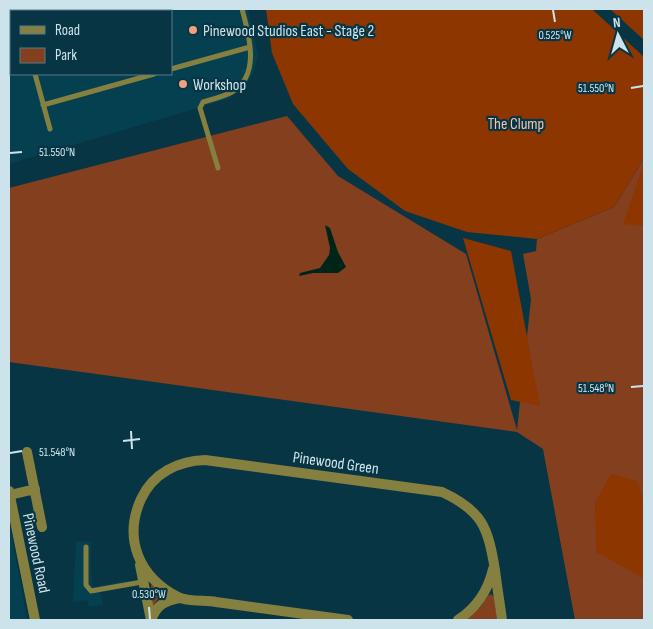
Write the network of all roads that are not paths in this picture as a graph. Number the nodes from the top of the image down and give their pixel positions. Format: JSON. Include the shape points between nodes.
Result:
{"nodes":[{"id":1,"x":242,"y":9,"type":"edge"},
{"id":2,"x":250,"y":47,"type":"junction"},
{"id":3,"x":172,"y":69,"type":"edge"},
{"id":4,"x":35,"y":75,"type":"edge"},
{"id":5,"x":150,"y":75,"type":"edge"},
{"id":6,"x":43,"y":105,"type":"junction"},
{"id":7,"x":50,"y":129,"type":"dead end"},
{"id":8,"x":218,"y":168,"type":"dead end"},
{"id":9,"x":27,"y":452,"type":"dead end"},
{"id":10,"x":34,"y":490,"type":"junction"},
{"id":11,"x":9,"y":493,"type":"edge"},
{"id":12,"x":11,"y":513,"type":"edge"},
{"id":13,"x":42,"y":527,"type":"dead end"},
{"id":14,"x":86,"y":548,"type":"dead end"},
{"id":15,"x":139,"y":559,"type":"junction"},
{"id":16,"x":494,"y":567,"type":"junction"},
{"id":17,"x":142,"y":582,"type":"junction"},
{"id":18,"x":180,"y":598,"type":"junction"},
{"id":19,"x":36,"y":620,"type":"edge"},
{"id":20,"x":151,"y":620,"type":"edge"},
{"id":21,"x":348,"y":620,"type":"edge"},
{"id":22,"x":458,"y":620,"type":"edge"},
{"id":23,"x":502,"y":620,"type":"edge"}],
"edges":[{"from":1,"to":2,"type":"lane"},
{"from":2,"to":3,"type":"lane"},
{"from":2,"to":8,"type":"lane","via":[[250,67],[241,86],[203,102],[200,108]]},
{"from":4,"to":6,"type":"lane"},
{"from":5,"to":6,"type":"lane"},
{"from":6,"to":7,"type":"lane"},
{"from":9,"to":10,"type":"street"},
{"from":10,"to":11,"type":"street"},
{"from":10,"to":13,"type":"street"},
{"from":11,"to":12,"type":"street","name":"Pinewood Road"},
{"from":12,"to":19,"type":"street","name":"Pinewood Road"},
{"from":14,"to":17,"type":"lane","via":[[86,585],[91,591]]},
{"from":15,"to":16,"type":"street","name":"Pinewood Green","via":[[133,522],[145,490],[160,473],[192,460],[205,460],[442,492],[467,506],[483,524]]},
{"from":15,"to":17,"type":"street","name":"Pinewood Green"},
{"from":15,"to":18,"type":"street","name":"Pinewood Green","via":[[148,574]]},
{"from":16,"to":22,"type":"street","via":[[478,603]]},
{"from":16,"to":23,"type":"street","name":"Pinewood Green"},
{"from":17,"to":20,"type":"street","name":"Pinewood Green"},
{"from":18,"to":20,"type":"street","name":"Pinewood Green","via":[[160,605]]},
{"from":18,"to":21,"type":"street","name":"Pinewood Green"}]}
